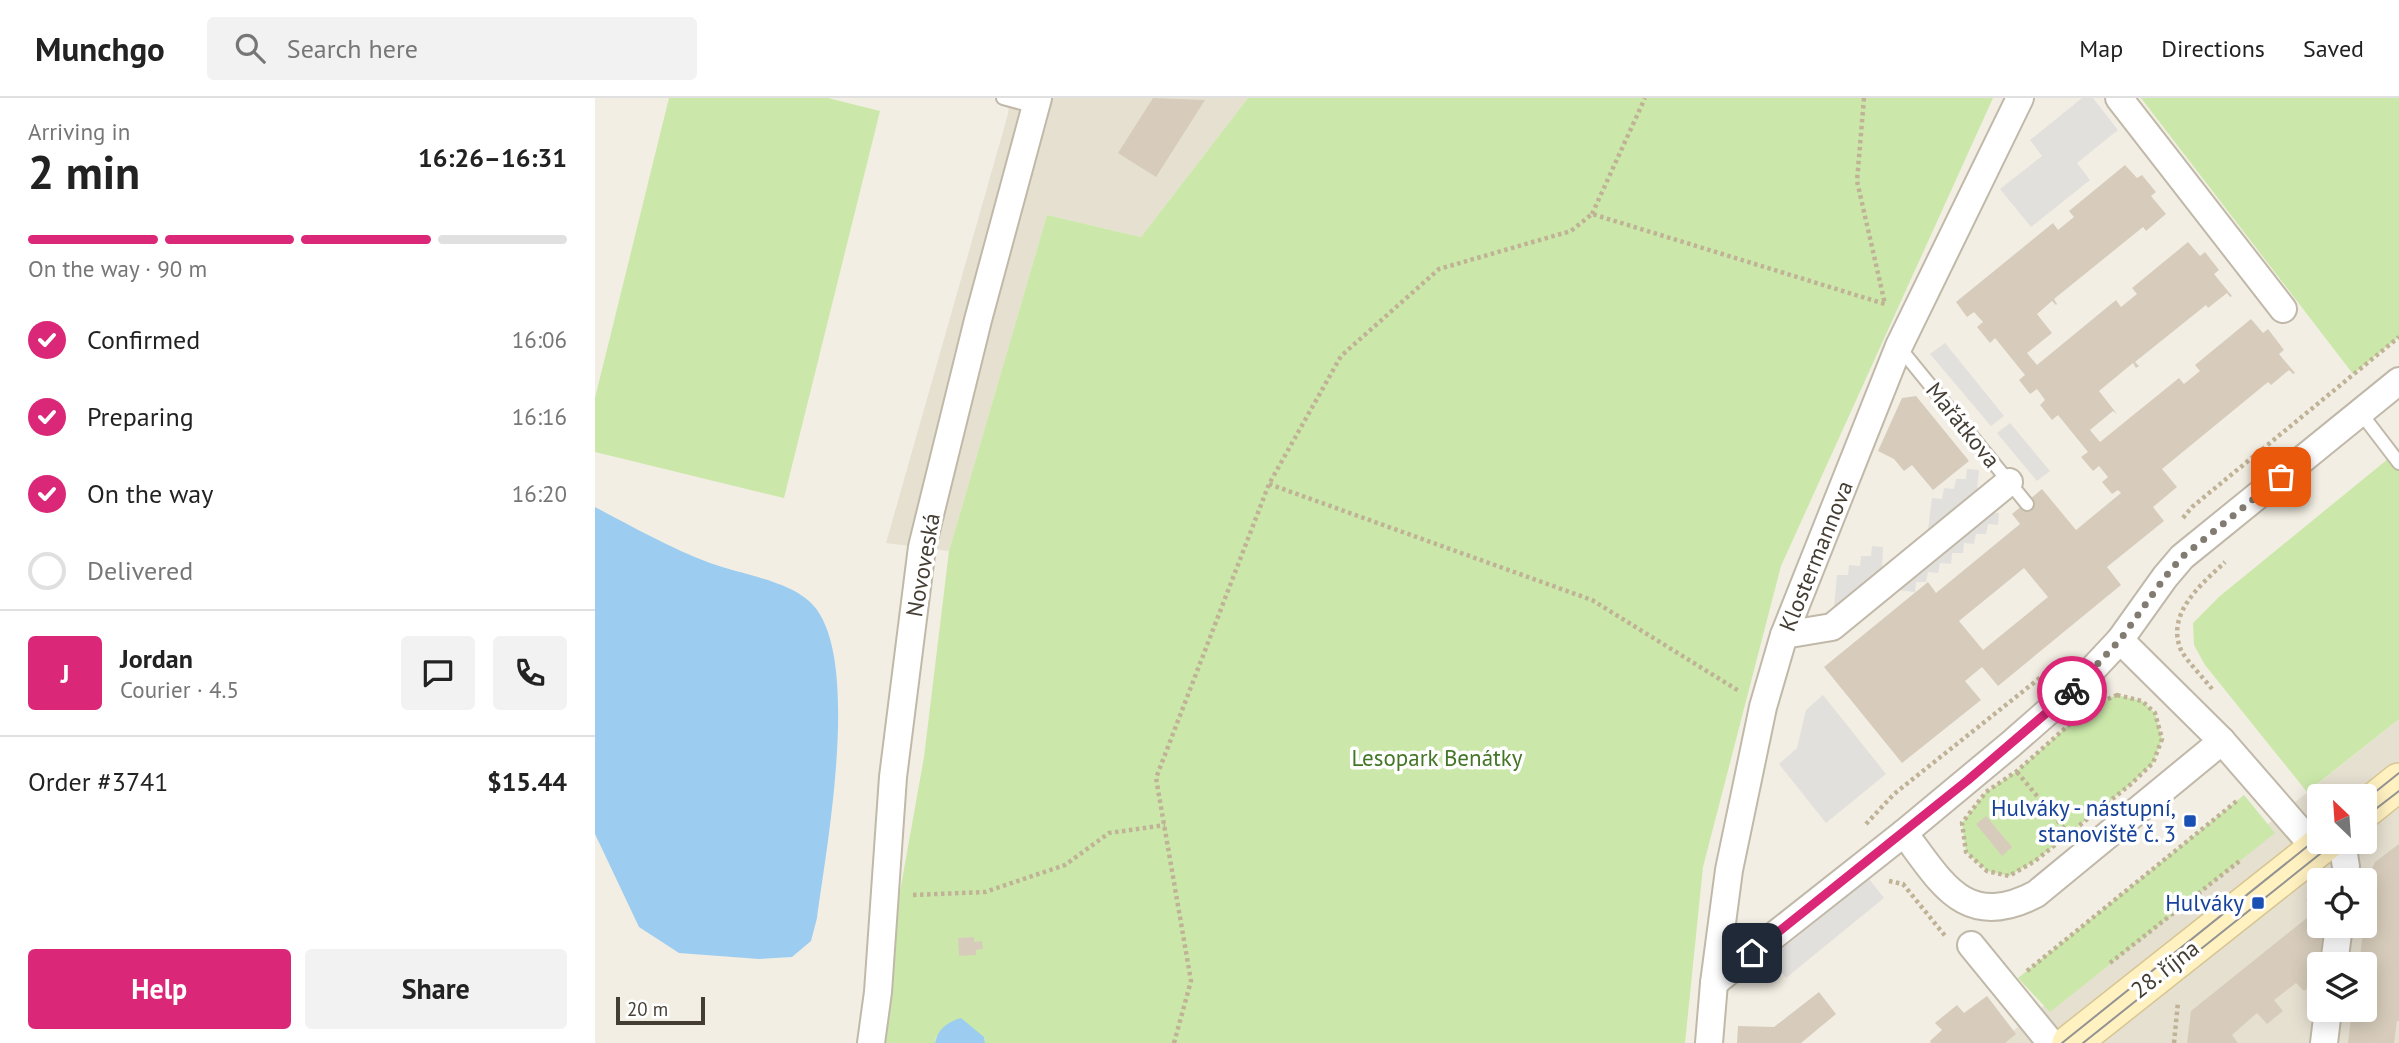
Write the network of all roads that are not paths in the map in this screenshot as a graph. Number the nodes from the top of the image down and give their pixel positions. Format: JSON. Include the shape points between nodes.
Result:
{"nodes":[{"id":1,"x":1003,"y":98,"type":"edge"},
{"id":2,"x":2020,"y":98,"type":"edge"},
{"id":3,"x":2119,"y":98,"type":"edge"},
{"id":4,"x":1037,"y":102,"type":"edge"},
{"id":5,"x":2283,"y":309,"type":"dead end"},
{"id":6,"x":1899,"y":346,"type":"junction"},
{"id":7,"x":2399,"y":381,"type":"edge"},
{"id":8,"x":2360,"y":412,"type":"junction"},
{"id":9,"x":2399,"y":463,"type":"edge"},
{"id":10,"x":2009,"y":482,"type":"junction"},
{"id":11,"x":2027,"y":504,"type":"dead end"},
{"id":12,"x":1784,"y":635,"type":"junction"},
{"id":13,"x":2120,"y":640,"type":"junction"},
{"id":14,"x":2222,"y":741,"type":"junction"},
{"id":15,"x":2399,"y":782,"type":"edge"},
{"id":16,"x":2377,"y":800,"type":"edge"},
{"id":17,"x":2307,"y":824,"type":"edge"},
{"id":18,"x":1904,"y":833,"type":"junction"},
{"id":19,"x":2315,"y":854,"type":"edge"},
{"id":20,"x":2336,"y":854,"type":"edge"},
{"id":21,"x":2346,"y":868,"type":"edge"},
{"id":22,"x":1971,"y":945,"type":"dead end"},
{"id":23,"x":1714,"y":983,"type":"junction"},
{"id":24,"x":2327,"y":1022,"type":"edge"},
{"id":25,"x":871,"y":1043,"type":"edge"},
{"id":26,"x":1709,"y":1043,"type":"edge"},
{"id":27,"x":2051,"y":1043,"type":"edge"},
{"id":28,"x":2071,"y":1043,"type":"edge"},
{"id":29,"x":2324,"y":1043,"type":"edge"}],
"edges":[{"from":1,"to":4,"type":"lane"},
{"from":2,"to":6,"type":"street","name":"Klostermannova"},
{"from":3,"to":5,"type":"street"},
{"from":4,"to":25,"type":"street","name":"Novoveská","via":[[922,547],[893,777]]},
{"from":6,"to":10,"type":"lane","name":"Mařátkova"},
{"from":6,"to":12,"type":"street","name":"Klostermannova"},
{"from":7,"to":8,"type":"street"},
{"from":8,"to":9,"type":"lane"},
{"from":8,"to":13,"type":"street","via":[[2182,557]]},
{"from":10,"to":11,"type":"lane","name":"Mařátkova"},
{"from":10,"to":12,"type":"street","via":[[1832,627]]},
{"from":12,"to":23,"type":"street","name":"Klostermannova","via":[[1763,707],[1729,870]]},
{"from":13,"to":14,"type":"street"},
{"from":13,"to":18,"type":"street","via":[[2067,695]]},
{"from":14,"to":17,"type":"street"},
{"from":14,"to":18,"type":"street","via":[[2036,894],[2015,905],[1993,908],[1948,891]]},
{"from":15,"to":16,"type":"main road"},
{"from":18,"to":23,"type":"street"},
{"from":19,"to":28,"type":"main road","name":"28. října"},
{"from":20,"to":21,"type":"street"},
{"from":22,"to":27,"type":"street"},
{"from":23,"to":26,"type":"street","name":"Klostermannova"},
{"from":24,"to":29,"type":"street"}]}
